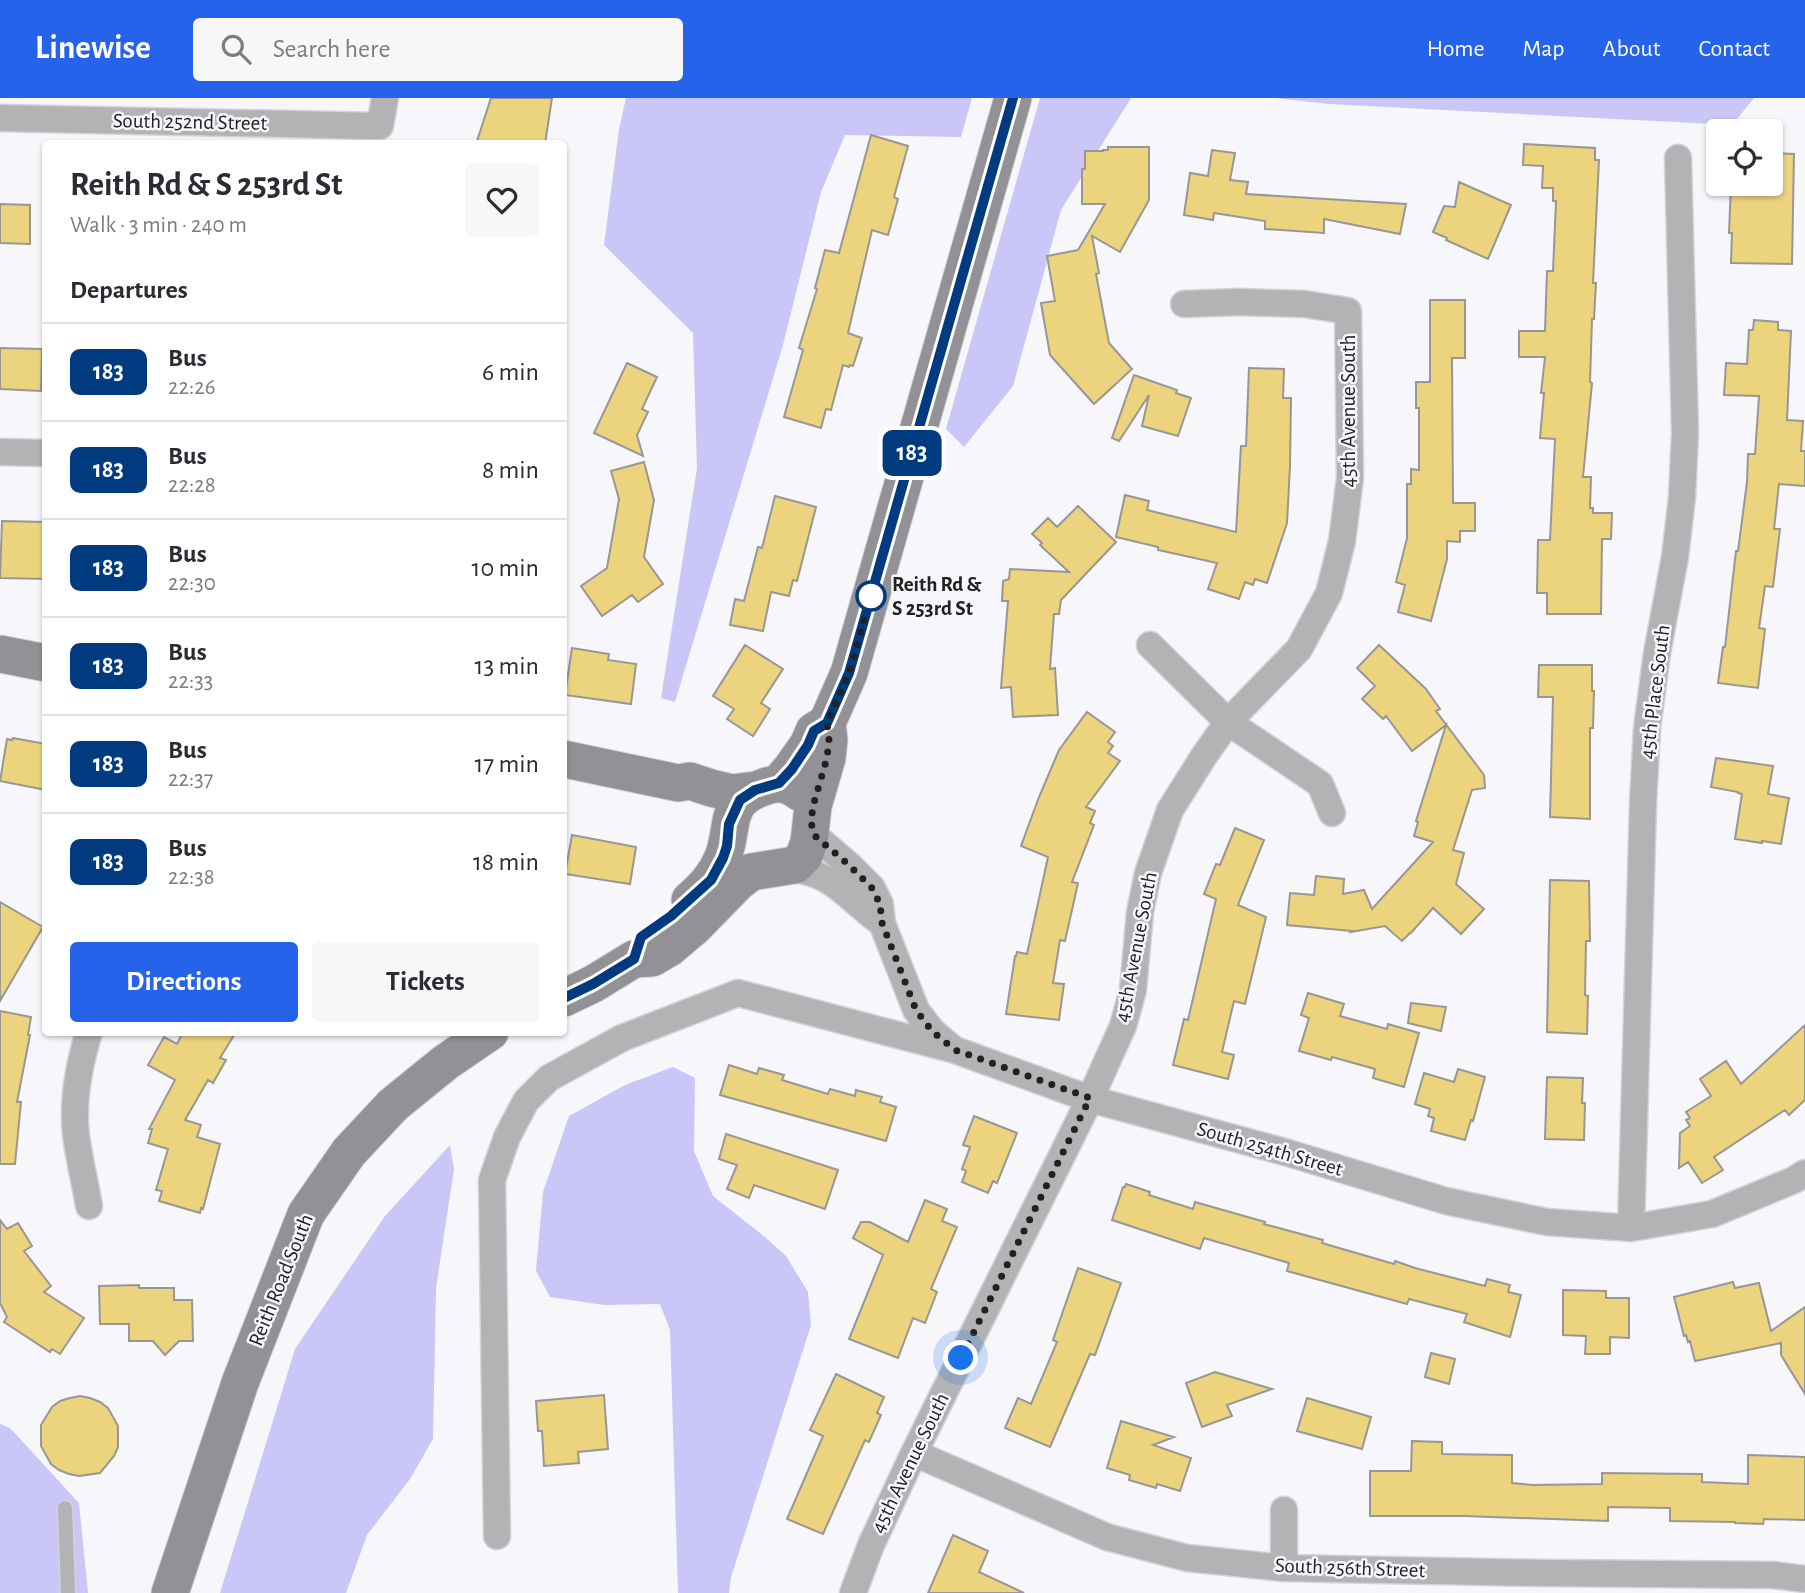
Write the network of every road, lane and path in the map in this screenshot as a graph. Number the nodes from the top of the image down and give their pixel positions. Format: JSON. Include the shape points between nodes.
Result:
{"nodes":[{"id":1,"x":385,"y":98,"type":"edge"},
{"id":2,"x":1013,"y":98,"type":"edge"},
{"id":3,"x":0,"y":118,"type":"edge"},
{"id":4,"x":1678,"y":158,"type":"dead end"},
{"id":5,"x":1184,"y":304,"type":"dead end"},
{"id":6,"x":0,"y":452,"type":"edge"},
{"id":7,"x":42,"y":453,"type":"edge"},
{"id":8,"x":1150,"y":645,"type":"dead end"},
{"id":9,"x":0,"y":654,"type":"edge"},
{"id":10,"x":42,"y":662,"type":"edge"},
{"id":11,"x":1228,"y":722,"type":"junction"},
{"id":12,"x":827,"y":723,"type":"junction"},
{"id":13,"x":567,"y":760,"type":"edge"},
{"id":14,"x":678,"y":783,"type":"junction"},
{"id":15,"x":767,"y":787,"type":"junction"},
{"id":16,"x":1332,"y":813,"type":"dead end"},
{"id":17,"x":811,"y":822,"type":"junction"},
{"id":18,"x":728,"y":835,"type":"junction"},
{"id":19,"x":771,"y":869,"type":"junction"},
{"id":20,"x":882,"y":923,"type":"junction"},
{"id":21,"x":634,"y":959,"type":"junction"},
{"id":22,"x":567,"y":997,"type":"edge"},
{"id":23,"x":88,"y":1036,"type":"edge"},
{"id":24,"x":484,"y":1036,"type":"edge"},
{"id":25,"x":955,"y":1050,"type":"junction"},
{"id":26,"x":1090,"y":1098,"type":"junction"},
{"id":27,"x":1805,"y":1173,"type":"edge"},
{"id":28,"x":89,"y":1206,"type":"dead end"},
{"id":29,"x":1631,"y":1228,"type":"junction"},
{"id":30,"x":914,"y":1453,"type":"junction"},
{"id":31,"x":65,"y":1508,"type":"dead end"},
{"id":32,"x":1284,"y":1510,"type":"dead end"},
{"id":33,"x":497,"y":1536,"type":"dead end"},
{"id":34,"x":1284,"y":1568,"type":"junction"},
{"id":35,"x":1805,"y":1579,"type":"edge"},
{"id":36,"x":1545,"y":1583,"type":"edge"},
{"id":37,"x":68,"y":1593,"type":"edge"},
{"id":38,"x":170,"y":1593,"type":"edge"},
{"id":39,"x":853,"y":1593,"type":"edge"}],
"edges":[{"from":1,"to":3,"type":"street","name":"South 252nd Street","via":[[380,126]]},
{"from":2,"to":12,"type":"main road","via":[[849,673]]},
{"from":4,"to":29,"type":"street","name":"45th Place South","via":[[1685,433],[1675,557],[1647,728]]},
{"from":5,"to":11,"type":"street","name":"45th Avenue South","via":[[1305,304],[1348,311],[1350,478],[1329,593],[1299,649]]},
{"from":6,"to":7,"type":"street"},
{"from":8,"to":11,"type":"street"},
{"from":9,"to":10,"type":"main road"},
{"from":11,"to":16,"type":"street","via":[[1320,784]]},
{"from":11,"to":26,"type":"street","name":"45th Avenue South","via":[[1170,810],[1148,873],[1133,990],[1123,1026]]},
{"from":12,"to":15,"type":"main road","via":[[814,731],[792,769]]},
{"from":12,"to":17,"type":"main road","via":[[827,758]]},
{"from":13,"to":14,"type":"main road"},
{"from":14,"to":15,"type":"main road","via":[[690,781],[732,793]]},
{"from":14,"to":18,"type":"main road","via":[[719,817]]},
{"from":15,"to":17,"type":"main road","via":[[790,786],[804,796]]},
{"from":15,"to":18,"type":"main road","via":[[740,800]]},
{"from":17,"to":19,"type":"main road","via":[[803,856],[795,865]]},
{"from":17,"to":20,"type":"street","via":[[814,835],[872,888]]},
{"from":18,"to":19,"type":"main road","via":[[734,857],[749,866]]},
{"from":18,"to":21,"type":"main road","via":[[711,880],[641,937]]},
{"from":19,"to":20,"type":"street","via":[[804,871],[827,879]]},
{"from":19,"to":21,"type":"main road","via":[[751,872],[738,882],[669,948],[652,958]]},
{"from":20,"to":25,"type":"street","via":[[916,1010]]},
{"from":21,"to":22,"type":"main road"},
{"from":23,"to":28,"type":"street","via":[[76,1091],[76,1133]]},
{"from":24,"to":38,"type":"main road","name":"Reith Road South","via":[[393,1105],[349,1152],[306,1214],[240,1383]]},
{"from":25,"to":26,"type":"street","name":"South 254th Street"},
{"from":25,"to":33,"type":"street","name":"South 254th Street","via":[[738,993],[622,1038],[549,1078],[526,1101],[492,1180]]},
{"from":26,"to":29,"type":"street","name":"South 254th Street","via":[[1446,1201],[1547,1222]]},
{"from":26,"to":30,"type":"street","name":"45th Avenue South"},
{"from":27,"to":29,"type":"street","name":"South 254th Street","via":[[1712,1213]]},
{"from":30,"to":34,"type":"street","name":"South 256th Street","via":[[1107,1537],[1188,1558]]},
{"from":30,"to":39,"type":"street","name":"45th Avenue South"},
{"from":31,"to":37,"type":"lane"},
{"from":32,"to":34,"type":"street"},
{"from":34,"to":36,"type":"street","name":"South 256th Street"},
{"from":35,"to":36,"type":"street","name":"South 256th Street","via":[[1774,1574]]}]}
